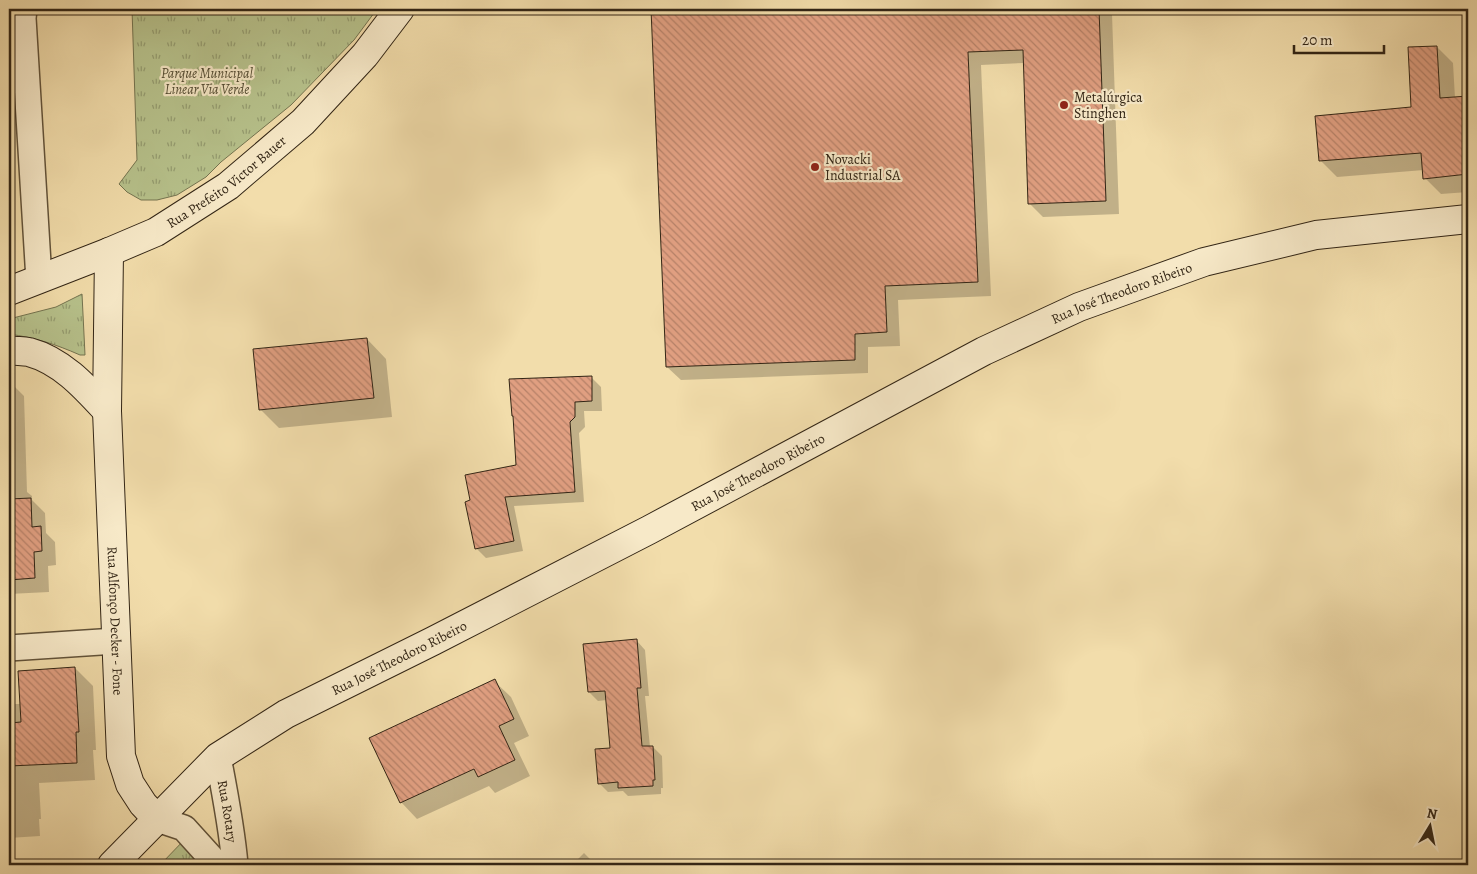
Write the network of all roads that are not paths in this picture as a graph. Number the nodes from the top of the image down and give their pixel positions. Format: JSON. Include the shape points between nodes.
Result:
{"nodes":[{"id":1,"x":400,"y":9,"type":"edge"},
{"id":2,"x":18,"y":15,"type":"edge"},
{"id":3,"x":1468,"y":219,"type":"edge"},
{"id":4,"x":109,"y":252,"type":"junction"},
{"id":5,"x":39,"y":280,"type":"junction"},
{"id":6,"x":9,"y":291,"type":"edge"},
{"id":7,"x":9,"y":350,"type":"edge"},
{"id":8,"x":108,"y":411,"type":"junction"},
{"id":9,"x":116,"y":641,"type":"junction"},
{"id":10,"x":9,"y":648,"type":"edge"},
{"id":11,"x":218,"y":757,"type":"junction"},
{"id":12,"x":157,"y":819,"type":"junction"},
{"id":13,"x":112,"y":865,"type":"edge"},
{"id":14,"x":216,"y":865,"type":"edge"},
{"id":15,"x":235,"y":865,"type":"edge"}],
"edges":[{"from":1,"to":4,"type":"main road","name":"Rua Prefeito Victor Bauer","via":[[365,55],[303,122],[228,186],[156,232]]},
{"from":2,"to":5,"type":"street"},
{"from":3,"to":11,"type":"main road","name":"Rua José Theodoro Ribeiro","via":[[1307,237],[1204,262],[1079,308],[984,351],[433,642],[286,714]]},
{"from":4,"to":5,"type":"main road","name":"Rua Prefeito Victor Bauer"},
{"from":4,"to":8,"type":"main road","name":"Rua Alfonço Decker - Fone"},
{"from":5,"to":6,"type":"main road","name":"Rua Prefeito Victor Bauer"},
{"from":7,"to":8,"type":"main road","via":[[29,352],[57,364],[80,381]]},
{"from":8,"to":9,"type":"main road","name":"Rua Alfonço Decker - Fone"},
{"from":9,"to":10,"type":"street"},
{"from":9,"to":12,"type":"main road","name":"Rua Alfonço Decker - Fone","via":[[121,756],[130,784]]},
{"from":11,"to":12,"type":"main road","name":"Rua José Theodoro Ribeiro"},
{"from":11,"to":15,"type":"street","name":"Rua Rotary"},
{"from":12,"to":13,"type":"main road","name":"Rua José Theodoro Ribeiro"},
{"from":12,"to":14,"type":"street","name":"Rua Rotary","via":[[184,828]]}]}
